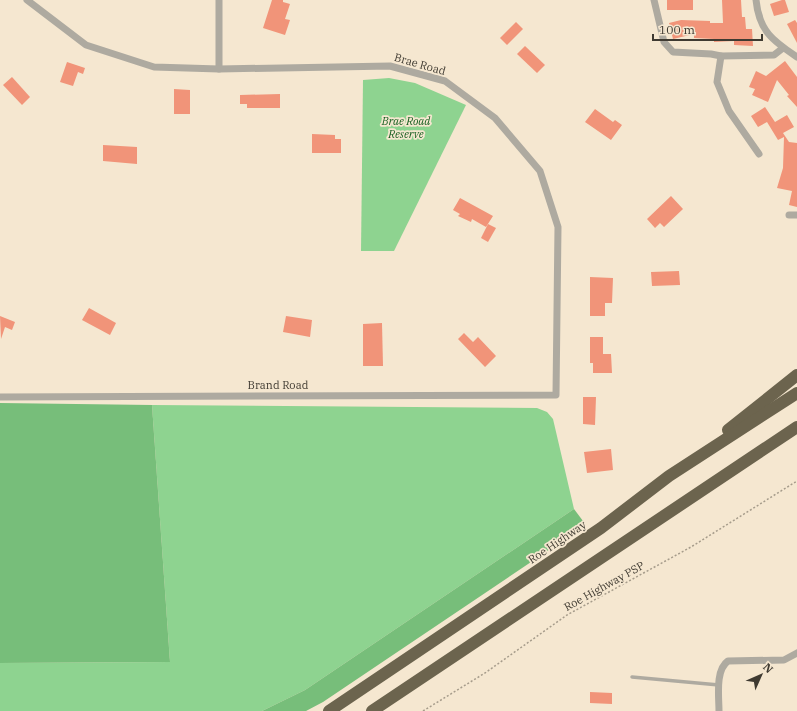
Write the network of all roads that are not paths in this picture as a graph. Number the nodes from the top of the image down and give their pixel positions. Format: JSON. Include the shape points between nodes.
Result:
{"nodes":[{"id":1,"x":27,"y":0,"type":"edge"},
{"id":2,"x":219,"y":0,"type":"edge"},
{"id":3,"x":654,"y":0,"type":"edge"},
{"id":4,"x":756,"y":0,"type":"edge"},
{"id":5,"x":783,"y":48,"type":"junction"},
{"id":6,"x":721,"y":56,"type":"junction"},
{"id":7,"x":797,"y":57,"type":"edge"},
{"id":8,"x":219,"y":69,"type":"junction"},
{"id":9,"x":759,"y":154,"type":"dead end"},
{"id":10,"x":788,"y":215,"type":"dead end"},
{"id":11,"x":797,"y":215,"type":"edge"},
{"id":12,"x":797,"y":375,"type":"edge"},
{"id":13,"x":797,"y":393,"type":"edge"},
{"id":14,"x":556,"y":395,"type":"joint"},
{"id":15,"x":0,"y":397,"type":"edge"},
{"id":16,"x":797,"y":427,"type":"edge"},
{"id":17,"x":797,"y":431,"type":"edge"},
{"id":18,"x":774,"y":443,"type":"junction"},
{"id":19,"x":668,"y":476,"type":"junction"},
{"id":20,"x":797,"y":653,"type":"edge"},
{"id":21,"x":632,"y":677,"type":"dead end"},
{"id":22,"x":719,"y":686,"type":"junction"},
{"id":23,"x":329,"y":711,"type":"edge"},
{"id":24,"x":372,"y":711,"type":"edge"},
{"id":25,"x":719,"y":711,"type":"edge"}],
"edges":[{"from":1,"to":8,"type":"street","name":"Brae Road","via":[[86,45],[154,68]]},
{"from":2,"to":8,"type":"street"},
{"from":3,"to":6,"type":"street","via":[[664,42],[670,50],[677,53]]},
{"from":4,"to":5,"type":"street","via":[[762,25],[771,38]]},
{"from":5,"to":6,"type":"street","via":[[774,55]]},
{"from":5,"to":7,"type":"street"},
{"from":6,"to":9,"type":"street","via":[[717,82],[729,111]]},
{"from":8,"to":14,"type":"street","name":"Brae Road","via":[[390,66],[445,81],[495,118],[540,171],[558,228]]},
{"from":10,"to":11,"type":"street"},
{"from":12,"to":19,"type":"highway"},
{"from":13,"to":19,"type":"highway","name":"Roe Highway"},
{"from":14,"to":15,"type":"street","name":"Brand Road"},
{"from":16,"to":18,"type":"highway"},
{"from":17,"to":18,"type":"highway"},
{"from":18,"to":24,"type":"highway"},
{"from":19,"to":23,"type":"highway","name":"Roe Highway","via":[[601,528]]},
{"from":20,"to":22,"type":"street","via":[[784,660],[728,661],[723,667]]},
{"from":21,"to":22,"type":"lane"},
{"from":22,"to":25,"type":"street"}]}
